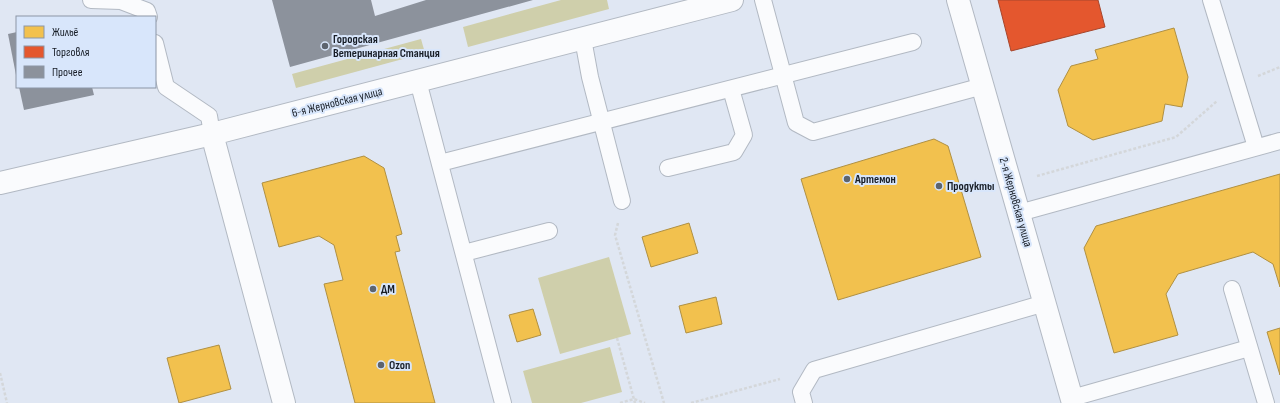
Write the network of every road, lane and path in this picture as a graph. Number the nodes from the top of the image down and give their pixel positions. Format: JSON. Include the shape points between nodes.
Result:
{"nodes":[{"id":1,"x":91,"y":0,"type":"edge"},
{"id":2,"x":732,"y":0,"type":"edge"},
{"id":3,"x":763,"y":0,"type":"edge"},
{"id":4,"x":958,"y":0,"type":"edge"},
{"id":5,"x":1211,"y":0,"type":"edge"},
{"id":6,"x":148,"y":16,"type":"edge"},
{"id":7,"x":583,"y":39,"type":"junction"},
{"id":8,"x":913,"y":42,"type":"dead end"},
{"id":9,"x":156,"y":47,"type":"edge"},
{"id":10,"x":784,"y":75,"type":"junction"},
{"id":11,"x":418,"y":81,"type":"junction"},
{"id":12,"x":1237,"y":83,"type":"junction"},
{"id":13,"x":983,"y":86,"type":"junction"},
{"id":14,"x":731,"y":89,"type":"junction"},
{"id":15,"x":602,"y":122,"type":"junction"},
{"id":16,"x":212,"y":134,"type":"junction"},
{"id":17,"x":1280,"y":141,"type":"edge"},
{"id":18,"x":1256,"y":148,"type":"junction"},
{"id":19,"x":440,"y":163,"type":"junction"},
{"id":20,"x":668,"y":168,"type":"dead end"},
{"id":21,"x":1033,"y":177,"type":"dead end"},
{"id":22,"x":0,"y":183,"type":"edge"},
{"id":23,"x":622,"y":201,"type":"joint"},
{"id":24,"x":1019,"y":213,"type":"junction"},
{"id":25,"x":549,"y":231,"type":"dead end"},
{"id":26,"x":464,"y":253,"type":"junction"},
{"id":27,"x":1232,"y":289,"type":"dead end"},
{"id":28,"x":1045,"y":303,"type":"junction"},
{"id":29,"x":618,"y":338,"type":"dead end"},
{"id":30,"x":1249,"y":348,"type":"junction"},
{"id":31,"x":814,"y":370,"type":"junction"},
{"id":32,"x":0,"y":373,"type":"edge"},
{"id":33,"x":1073,"y":400,"type":"edge"},
{"id":34,"x":634,"y":401,"type":"edge"},
{"id":35,"x":7,"y":403,"type":"edge"},
{"id":36,"x":284,"y":403,"type":"edge"},
{"id":37,"x":503,"y":403,"type":"edge"},
{"id":38,"x":620,"y":403,"type":"edge"},
{"id":39,"x":645,"y":403,"type":"edge"},
{"id":40,"x":664,"y":403,"type":"edge"},
{"id":41,"x":691,"y":403,"type":"edge"},
{"id":42,"x":804,"y":403,"type":"edge"},
{"id":43,"x":1266,"y":403,"type":"edge"}],
"edges":[{"from":1,"to":6,"type":"lane","via":[[121,1],[147,11]]},
{"from":2,"to":7,"type":"street","name":"6-я Жерновская улица"},
{"from":3,"to":10,"type":"lane"},
{"from":4,"to":13,"type":"street","name":"2-я Жерновская улица"},
{"from":5,"to":12,"type":"lane"},
{"from":7,"to":11,"type":"street","name":"6-я Жерновская улица"},
{"from":7,"to":15,"type":"lane"},
{"from":8,"to":10,"type":"lane"},
{"from":9,"to":16,"type":"lane","via":[[166,87],[209,116]]},
{"from":10,"to":13,"type":"lane","via":[[796,123],[812,132]]},
{"from":10,"to":14,"type":"lane"},
{"from":11,"to":16,"type":"street","name":"6-я Жерновская улица"},
{"from":11,"to":19,"type":"lane"},
{"from":12,"to":18,"type":"lane"},
{"from":12,"to":21,"type":"path","via":[[1176,136]]},
{"from":13,"to":24,"type":"street","name":"2-я Жерновская улица"},
{"from":14,"to":15,"type":"lane"},
{"from":14,"to":20,"type":"lane","via":[[744,135],[734,152]]},
{"from":15,"to":19,"type":"lane"},
{"from":15,"to":23,"type":"lane"},
{"from":16,"to":22,"type":"street","name":"6-я Жерновская улица"},
{"from":16,"to":36,"type":"street"},
{"from":17,"to":18,"type":"lane"},
{"from":18,"to":24,"type":"lane"},
{"from":19,"to":26,"type":"lane"},
{"from":23,"to":40,"type":"path","via":[[615,235]]},
{"from":24,"to":28,"type":"street","name":"2-я Жерновская улица"},
{"from":25,"to":26,"type":"lane"},
{"from":26,"to":37,"type":"lane"},
{"from":27,"to":30,"type":"lane"},
{"from":28,"to":31,"type":"lane"},
{"from":28,"to":33,"type":"street","name":"2-я Жерновская улица"},
{"from":29,"to":34,"type":"path"},
{"from":30,"to":33,"type":"lane"},
{"from":30,"to":43,"type":"lane"},
{"from":31,"to":41,"type":"path"},
{"from":31,"to":42,"type":"lane","via":[[801,392]]},
{"from":32,"to":35,"type":"path"},
{"from":34,"to":38,"type":"path"},
{"from":34,"to":39,"type":"path"}]}
